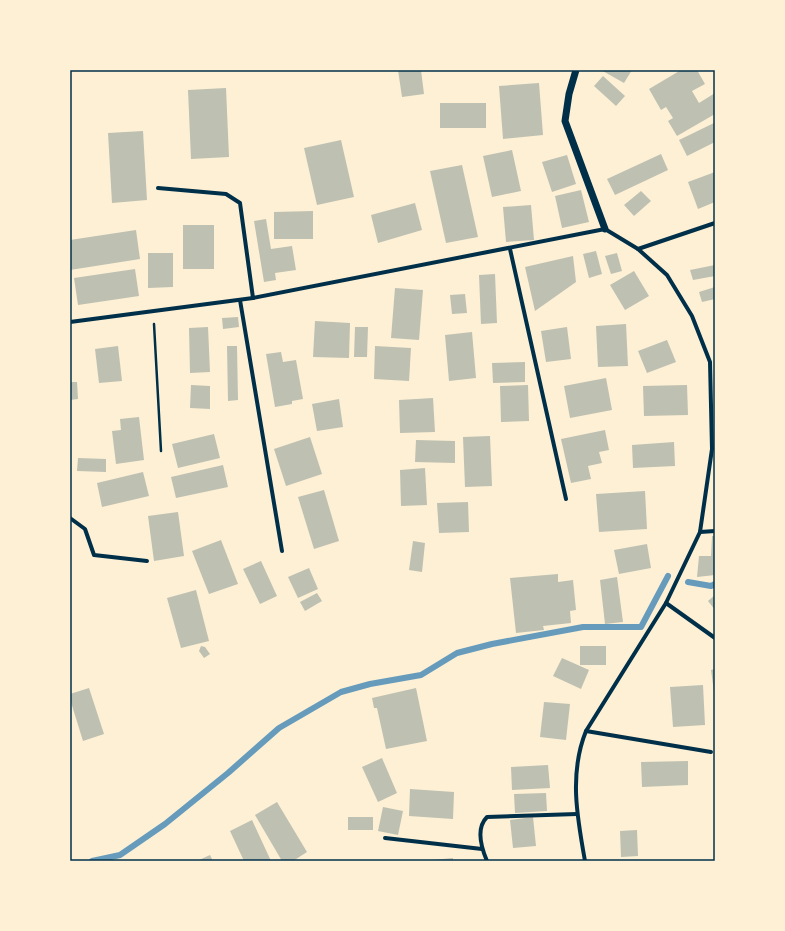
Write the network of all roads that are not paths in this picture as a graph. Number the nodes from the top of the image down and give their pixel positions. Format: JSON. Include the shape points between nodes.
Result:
{"nodes":[{"id":1,"x":576,"y":70,"type":"edge"},
{"id":2,"x":158,"y":188,"type":"dead end"},
{"id":3,"x":715,"y":223,"type":"edge"},
{"id":4,"x":605,"y":229,"type":"junction"},
{"id":5,"x":510,"y":248,"type":"junction"},
{"id":6,"x":638,"y":249,"type":"junction"},
{"id":7,"x":253,"y":298,"type":"junction"},
{"id":8,"x":240,"y":300,"type":"junction"},
{"id":9,"x":70,"y":322,"type":"edge"},
{"id":10,"x":566,"y":499,"type":"dead end"},
{"id":11,"x":70,"y":518,"type":"edge"},
{"id":12,"x":715,"y":531,"type":"edge"},
{"id":13,"x":700,"y":532,"type":"junction"},
{"id":14,"x":282,"y":551,"type":"dead end"},
{"id":15,"x":146,"y":561,"type":"dead end"},
{"id":16,"x":666,"y":603,"type":"junction"},
{"id":17,"x":715,"y":638,"type":"edge"},
{"id":18,"x":586,"y":731,"type":"junction"},
{"id":19,"x":711,"y":752,"type":"dead end"},
{"id":20,"x":577,"y":814,"type":"junction"},
{"id":21,"x":385,"y":838,"type":"dead end"},
{"id":22,"x":482,"y":849,"type":"junction"},
{"id":23,"x":487,"y":861,"type":"edge"},
{"id":24,"x":585,"y":861,"type":"edge"}],
"edges":[{"from":1,"to":4,"type":"street","via":[[569,94],[566,121]]},
{"from":2,"to":7,"type":"street","via":[[226,194],[240,203]]},
{"from":3,"to":6,"type":"street"},
{"from":4,"to":5,"type":"street"},
{"from":4,"to":6,"type":"street"},
{"from":5,"to":7,"type":"street"},
{"from":5,"to":10,"type":"street"},
{"from":6,"to":13,"type":"street","via":[[667,275],[692,316],[710,362],[712,449]]},
{"from":7,"to":8,"type":"street"},
{"from":8,"to":9,"type":"street"},
{"from":8,"to":14,"type":"street"},
{"from":11,"to":15,"type":"street","via":[[85,529],[94,555]]},
{"from":12,"to":13,"type":"street"},
{"from":13,"to":16,"type":"street"},
{"from":16,"to":17,"type":"street"},
{"from":16,"to":18,"type":"street"},
{"from":18,"to":19,"type":"street"},
{"from":18,"to":20,"type":"street","via":[[578,749],[575,785]]},
{"from":20,"to":22,"type":"street","via":[[488,817],[482,823]]},
{"from":20,"to":24,"type":"street"},
{"from":21,"to":22,"type":"street"},
{"from":22,"to":23,"type":"street"}]}
